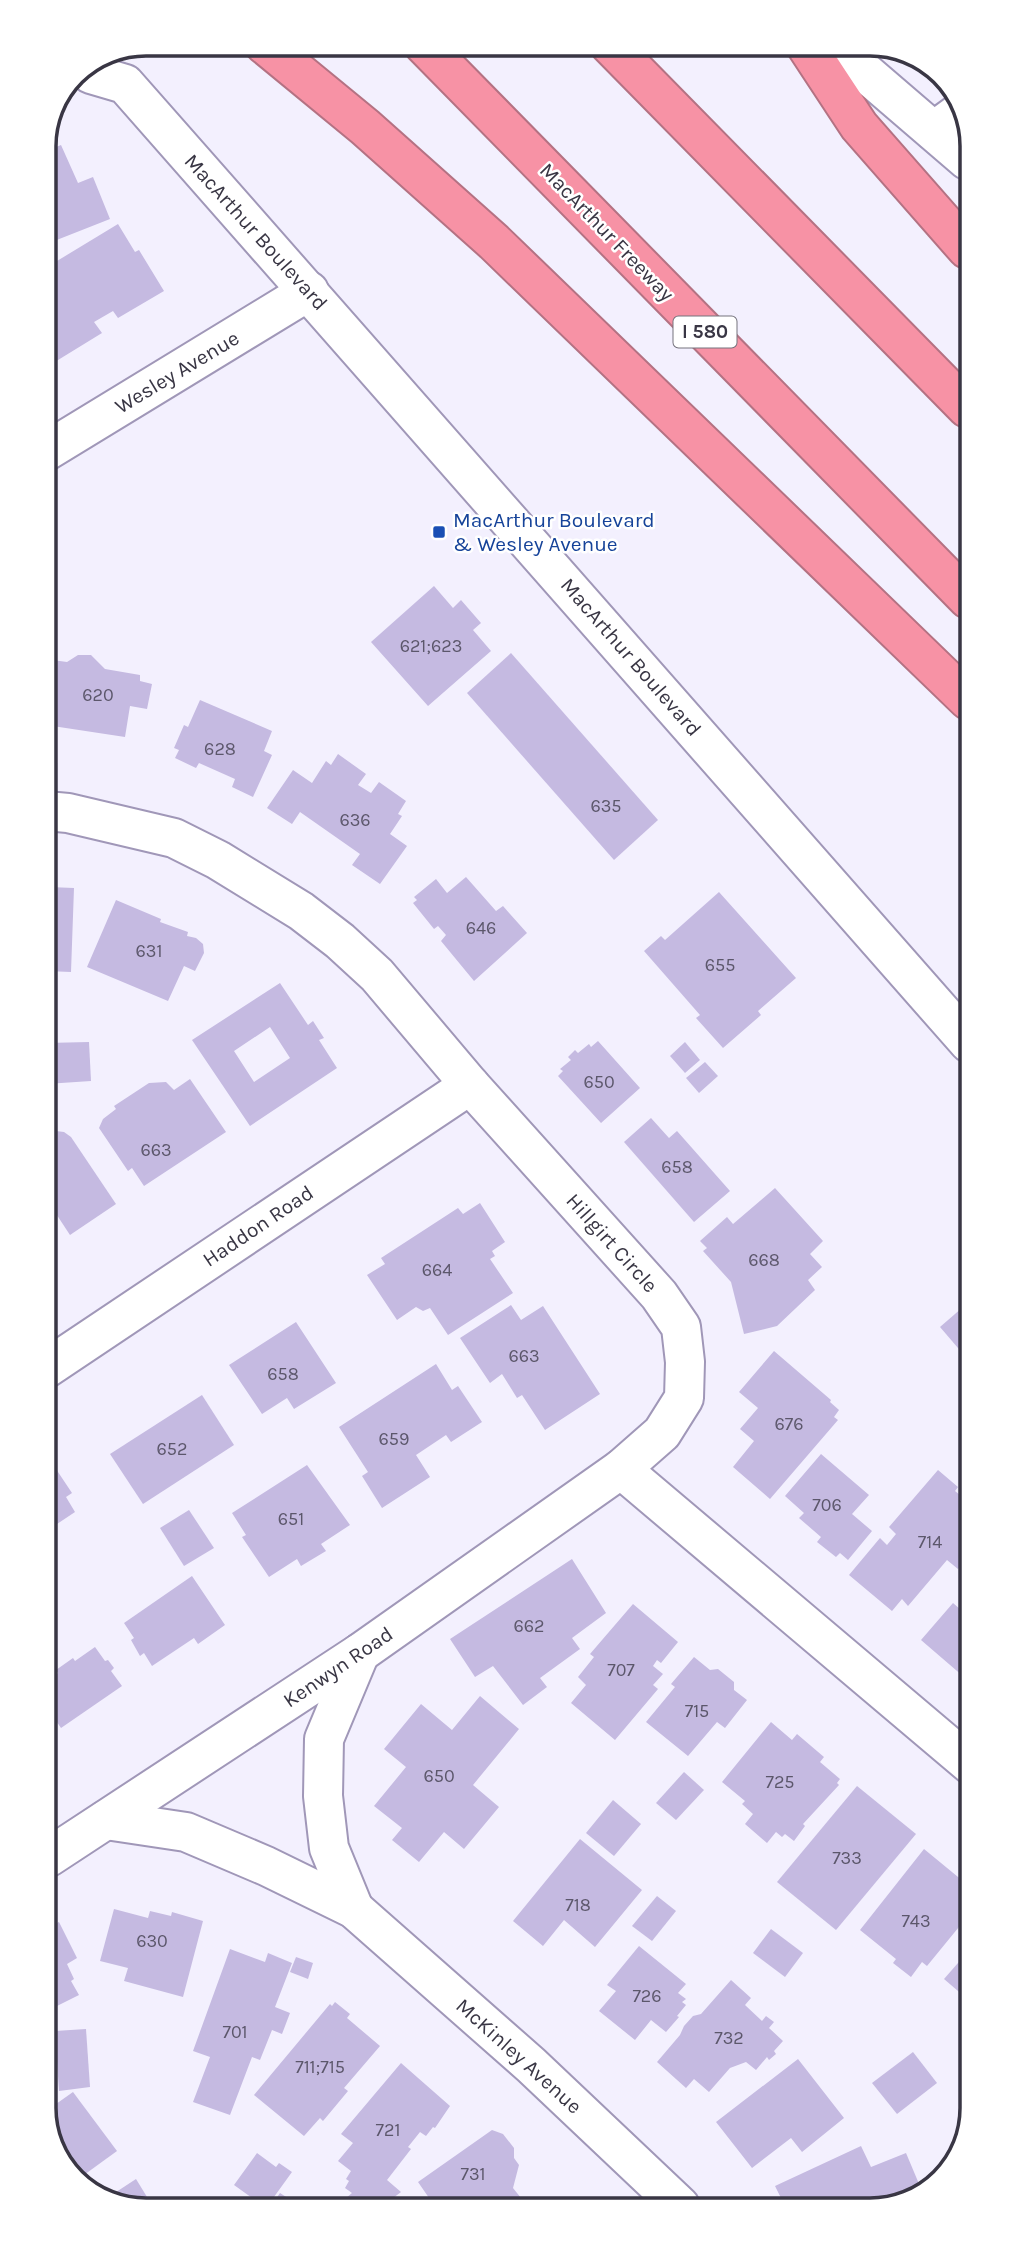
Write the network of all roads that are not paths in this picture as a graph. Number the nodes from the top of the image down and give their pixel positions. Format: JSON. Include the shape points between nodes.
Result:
{"nodes":[{"id":1,"x":279,"y":56,"type":"edge"},
{"id":2,"x":434,"y":56,"type":"edge"},
{"id":3,"x":621,"y":56,"type":"edge"},
{"id":4,"x":813,"y":56,"type":"edge"},
{"id":5,"x":850,"y":56,"type":"edge"},
{"id":6,"x":89,"y":76,"type":"edge"},
{"id":7,"x":949,"y":120,"type":"edge"},
{"id":8,"x":960,"y":144,"type":"edge"},
{"id":9,"x":960,"y":241,"type":"edge"},
{"id":10,"x":309,"y":291,"type":"junction"},
{"id":11,"x":960,"y":400,"type":"edge"},
{"id":12,"x":56,"y":445,"type":"edge"},
{"id":13,"x":960,"y":591,"type":"edge"},
{"id":14,"x":960,"y":693,"type":"edge"},
{"id":15,"x":56,"y":812,"type":"edge"},
{"id":16,"x":960,"y":1032,"type":"edge"},
{"id":17,"x":470,"y":1085,"type":"junction"},
{"id":18,"x":56,"y":1362,"type":"edge"},
{"id":19,"x":621,"y":1469,"type":"junction"},
{"id":20,"x":360,"y":1653,"type":"junction"},
{"id":21,"x":960,"y":1756,"type":"edge"},
{"id":22,"x":106,"y":1820,"type":"junction"},
{"id":23,"x":56,"y":1852,"type":"edge"},
{"id":24,"x":354,"y":1909,"type":"junction"},
{"id":25,"x":672,"y":2198,"type":"edge"}],
"edges":[{"from":1,"to":14,"type":"highway","via":[[494,242]]},
{"from":2,"to":13,"type":"highway","name":"MacArthur Freeway","number":"I 580"},
{"from":3,"to":11,"type":"highway"},
{"from":4,"to":9,"type":"highway","via":[[859,126]]},
{"from":5,"to":7,"type":"street"},
{"from":6,"to":10,"type":"street","name":"MacArthur Boulevard","via":[[125,84]]},
{"from":7,"to":8,"type":"street"},
{"from":10,"to":12,"type":"street","name":"Wesley Avenue"},
{"from":10,"to":16,"type":"street","name":"MacArthur Boulevard"},
{"from":15,"to":17,"type":"street","name":"Hillgirt Circle","via":[[174,838],[301,911],[377,975]]},
{"from":17,"to":18,"type":"street","name":"Haddon Road"},
{"from":17,"to":19,"type":"street","name":"Hillgirt Circle","via":[[659,1295],[681,1327],[684,1398],[662,1433]]},
{"from":19,"to":20,"type":"street","name":"Kenwyn Road"},
{"from":19,"to":21,"type":"street"},
{"from":20,"to":22,"type":"street","name":"Kenwyn Road"},
{"from":20,"to":24,"type":"street","name":"McKinley Avenue","via":[[323,1750],[329,1848]]},
{"from":22,"to":23,"type":"street","name":"Kenwyn Road"},
{"from":22,"to":24,"type":"street","name":"McKinley Avenue","via":[[186,1832]]},
{"from":24,"to":25,"type":"street","name":"McKinley Avenue","via":[[531,2065]]}]}
